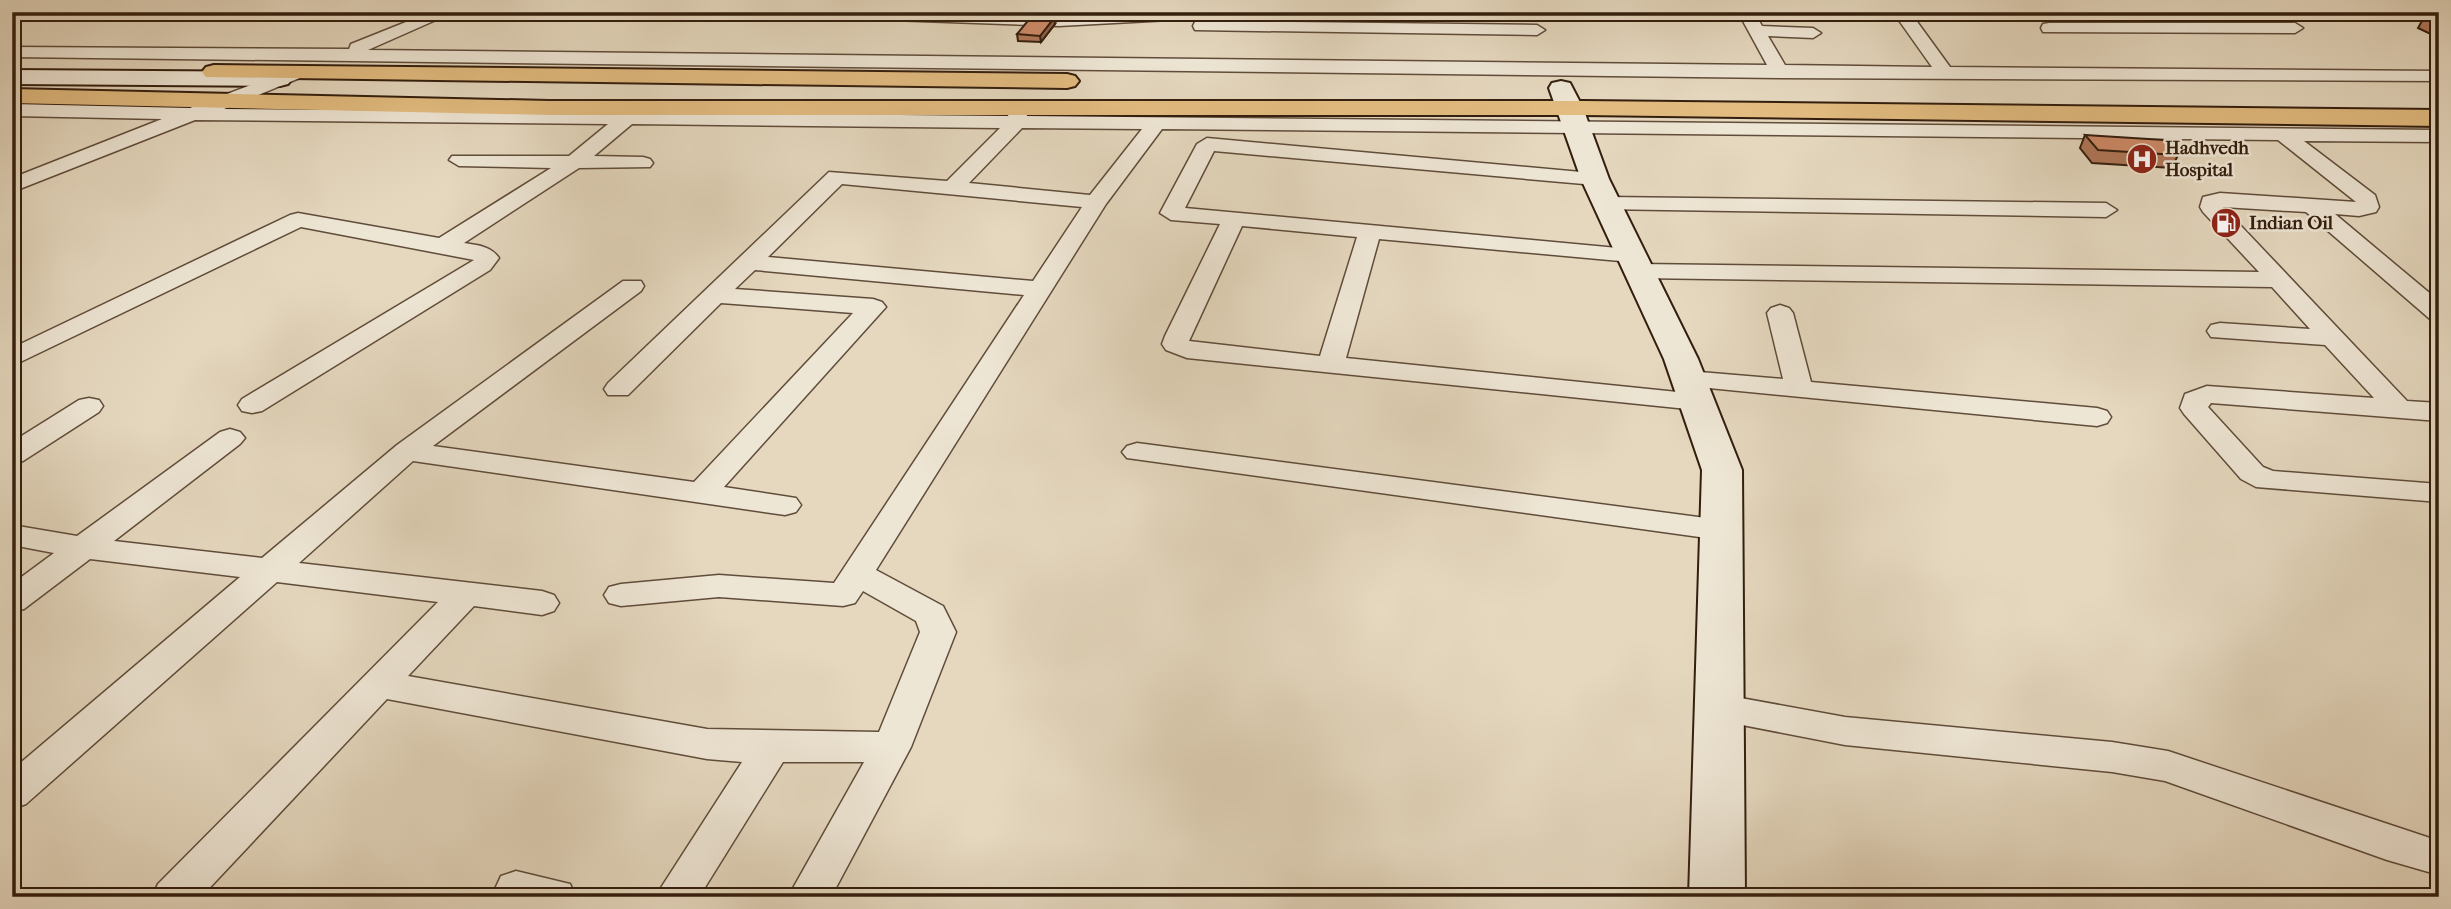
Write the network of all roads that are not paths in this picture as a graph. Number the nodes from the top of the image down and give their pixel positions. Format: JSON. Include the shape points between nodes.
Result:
{"nodes":[{"id":1,"x":407,"y":12,"type":"edge"},
{"id":2,"x":446,"y":12,"type":"edge"},
{"id":3,"x":807,"y":12,"type":"edge"},
{"id":4,"x":1224,"y":12,"type":"edge"},
{"id":5,"x":1529,"y":12,"type":"edge"},
{"id":6,"x":1746,"y":12,"type":"edge"},
{"id":7,"x":1901,"y":12,"type":"edge"},
{"id":8,"x":2070,"y":12,"type":"edge"},
{"id":9,"x":840,"y":13,"type":"edge"},
{"id":10,"x":1205,"y":13,"type":"edge"},
{"id":11,"x":949,"y":15,"type":"edge"},
{"id":12,"x":1127,"y":15,"type":"edge"},
{"id":13,"x":1000,"y":16,"type":"edge"},
{"id":14,"x":1173,"y":26,"type":"dead end"},
{"id":15,"x":2049,"y":28,"type":"dead end"},
{"id":16,"x":2090,"y":28,"type":"junction"},
{"id":17,"x":2295,"y":28,"type":"dead end"},
{"id":18,"x":1757,"y":32,"type":"junction"},
{"id":19,"x":1813,"y":33,"type":"dead end"},
{"id":20,"x":2110,"y":44,"type":"dead end"},
{"id":21,"x":12,"y":52,"type":"edge"},
{"id":22,"x":342,"y":54,"type":"junction"},
{"id":23,"x":2076,"y":59,"type":"dead end"},
{"id":24,"x":2129,"y":59,"type":"junction"},
{"id":25,"x":2206,"y":59,"type":"dead end"},
{"id":26,"x":293,"y":69,"type":"junction"},
{"id":27,"x":965,"y":69,"type":"junction"},
{"id":28,"x":12,"y":70,"type":"edge"},
{"id":29,"x":1780,"y":73,"type":"junction"},
{"id":30,"x":1946,"y":74,"type":"junction"},
{"id":31,"x":2149,"y":75,"type":"junction"},
{"id":32,"x":12,"y":76,"type":"edge"},
{"id":33,"x":2439,"y":76,"type":"edge"},
{"id":34,"x":12,"y":83,"type":"edge"},
{"id":35,"x":241,"y":85,"type":"junction"},
{"id":36,"x":2439,"y":94,"type":"edge"},
{"id":37,"x":12,"y":96,"type":"edge"},
{"id":38,"x":1567,"y":105,"type":"junction"},
{"id":39,"x":191,"y":106,"type":"junction"},
{"id":40,"x":12,"y":110,"type":"edge"},
{"id":41,"x":150,"y":114,"type":"junction"},
{"id":42,"x":1017,"y":114,"type":"junction"},
{"id":43,"x":629,"y":117,"type":"junction"},
{"id":44,"x":2439,"y":118,"type":"edge"},
{"id":45,"x":1156,"y":124,"type":"junction"},
{"id":46,"x":519,"y":133,"type":"dead end"},
{"id":47,"x":607,"y":135,"type":"junction"},
{"id":48,"x":736,"y":136,"type":"dead end"},
{"id":49,"x":2286,"y":136,"type":"junction"},
{"id":50,"x":2439,"y":136,"type":"edge"},
{"id":51,"x":459,"y":160,"type":"dead end"},
{"id":52,"x":574,"y":162,"type":"junction"},
{"id":53,"x":643,"y":163,"type":"dead end"},
{"id":54,"x":12,"y":168,"type":"edge"},
{"id":55,"x":12,"y":186,"type":"edge"},
{"id":56,"x":952,"y":188,"type":"junction"},
{"id":57,"x":1096,"y":202,"type":"junction"},
{"id":58,"x":2313,"y":207,"type":"junction"},
{"id":59,"x":2106,"y":210,"type":"dead end"},
{"id":60,"x":1234,"y":219,"type":"junction"},
{"id":61,"x":1370,"y":231,"type":"junction"},
{"id":62,"x":443,"y":246,"type":"junction"},
{"id":63,"x":750,"y":262,"type":"junction"},
{"id":64,"x":1635,"y":263,"type":"junction"},
{"id":65,"x":902,"y":276,"type":"junction"},
{"id":66,"x":2279,"y":280,"type":"junction"},
{"id":67,"x":632,"y":286,"type":"dead end"},
{"id":68,"x":1039,"y":289,"type":"junction"},
{"id":69,"x":715,"y":295,"type":"junction"},
{"id":70,"x":873,"y":307,"type":"junction"},
{"id":71,"x":1780,"y":313,"type":"dead end"},
{"id":72,"x":2439,"y":314,"type":"edge"},
{"id":73,"x":2221,"y":331,"type":"dead end"},
{"id":74,"x":2333,"y":338,"type":"junction"},
{"id":75,"x":12,"y":358,"type":"edge"},
{"id":76,"x":1331,"y":365,"type":"junction"},
{"id":77,"x":618,"y":389,"type":"dead end"},
{"id":78,"x":1799,"y":389,"type":"junction"},
{"id":79,"x":1693,"y":391,"type":"junction"},
{"id":80,"x":252,"y":405,"type":"dead end"},
{"id":81,"x":89,"y":406,"type":"dead end"},
{"id":82,"x":2399,"y":409,"type":"junction"},
{"id":83,"x":2439,"y":412,"type":"edge"},
{"id":84,"x":2097,"y":417,"type":"dead end"},
{"id":85,"x":230,"y":438,"type":"dead end"},
{"id":86,"x":407,"y":451,"type":"junction"},
{"id":87,"x":1137,"y":452,"type":"dead end"},
{"id":88,"x":12,"y":456,"type":"edge"},
{"id":89,"x":701,"y":493,"type":"junction"},
{"id":90,"x":2439,"y":493,"type":"edge"},
{"id":91,"x":785,"y":505,"type":"dead end"},
{"id":92,"x":1721,"y":530,"type":"junction"},
{"id":93,"x":12,"y":535,"type":"edge"},
{"id":94,"x":85,"y":548,"type":"junction"},
{"id":95,"x":267,"y":570,"type":"junction"},
{"id":96,"x":856,"y":573,"type":"junction"},
{"id":97,"x":466,"y":594,"type":"junction"},
{"id":98,"x":621,"y":595,"type":"dead end"},
{"id":99,"x":12,"y":601,"type":"edge"},
{"id":100,"x":542,"y":603,"type":"dead end"},
{"id":101,"x":378,"y":684,"type":"junction"},
{"id":102,"x":1719,"y":708,"type":"junction"},
{"id":103,"x":772,"y":747,"type":"junction"},
{"id":104,"x":892,"y":747,"type":"junction"},
{"id":105,"x":12,"y":793,"type":"edge"},
{"id":106,"x":2439,"y":858,"type":"edge"},
{"id":107,"x":173,"y":897,"type":"edge"},
{"id":108,"x":676,"y":897,"type":"edge"},
{"id":109,"x":808,"y":897,"type":"edge"},
{"id":110,"x":1717,"y":897,"type":"edge"}],
"edges":[{"from":1,"to":26,"type":"street"},
{"from":2,"to":22,"type":"street"},
{"from":3,"to":9,"type":"street"},
{"from":4,"to":10,"type":"street"},
{"from":5,"to":38,"type":"street"},
{"from":6,"to":18,"type":"street"},
{"from":7,"to":30,"type":"street"},
{"from":8,"to":16,"type":"street"},
{"from":9,"to":11,"type":"street"},
{"from":10,"to":12,"type":"street"},
{"from":11,"to":13,"type":"street"},
{"from":12,"to":13,"type":"street"},
{"from":13,"to":27,"type":"street"},
{"from":14,"to":38,"type":"street"},
{"from":15,"to":16,"type":"street"},
{"from":16,"to":17,"type":"street"},
{"from":16,"to":20,"type":"street"},
{"from":18,"to":19,"type":"street"},
{"from":18,"to":29,"type":"street"},
{"from":21,"to":26,"type":"street"},
{"from":22,"to":26,"type":"street"},
{"from":22,"to":27,"type":"street"},
{"from":23,"to":24,"type":"street"},
{"from":24,"to":25,"type":"street"},
{"from":24,"to":31,"type":"street"},
{"from":26,"to":27,"type":"highway"},
{"from":26,"to":35,"type":"highway"},
{"from":27,"to":38,"type":"highway"},
{"from":28,"to":35,"type":"highway"},
{"from":29,"to":30,"type":"street"},
{"from":29,"to":38,"type":"street"},
{"from":30,"to":31,"type":"street"},
{"from":31,"to":33,"type":"street"},
{"from":32,"to":35,"type":"street"},
{"from":34,"to":35,"type":"street"},
{"from":35,"to":39,"type":"highway"},
{"from":35,"to":42,"type":"highway","via":[[549,108]]},
{"from":36,"to":38,"type":"highway"},
{"from":37,"to":39,"type":"highway"},
{"from":38,"to":42,"type":"highway"},
{"from":38,"to":44,"type":"highway"},
{"from":38,"to":45,"type":"street"},
{"from":38,"to":49,"type":"street","via":[[2057,146],[2138,144],[2151,135]]},
{"from":38,"to":59,"type":"street"},
{"from":38,"to":60,"type":"street","via":[[1206,144],[1171,213]]},
{"from":38,"to":64,"type":"street"},
{"from":39,"to":41,"type":"street"},
{"from":39,"to":43,"type":"street"},
{"from":39,"to":55,"type":"street"},
{"from":40,"to":41,"type":"street"},
{"from":41,"to":54,"type":"street"},
{"from":42,"to":43,"type":"street"},
{"from":42,"to":45,"type":"street"},
{"from":42,"to":56,"type":"street"},
{"from":43,"to":47,"type":"street"},
{"from":45,"to":57,"type":"street"},
{"from":46,"to":47,"type":"street"},
{"from":47,"to":48,"type":"street"},
{"from":47,"to":52,"type":"street"},
{"from":49,"to":50,"type":"street"},
{"from":49,"to":58,"type":"street","via":[[2356,191],[2368,207]]},
{"from":51,"to":52,"type":"street"},
{"from":52,"to":53,"type":"street"},
{"from":52,"to":62,"type":"street"},
{"from":56,"to":57,"type":"street"},
{"from":56,"to":63,"type":"street","via":[[837,177]]},
{"from":57,"to":68,"type":"street"},
{"from":58,"to":66,"type":"street","via":[[2211,202]]},
{"from":58,"to":72,"type":"street"},
{"from":60,"to":61,"type":"street"},
{"from":60,"to":76,"type":"street","via":[[1175,344],[1186,350]]},
{"from":61,"to":64,"type":"street"},
{"from":61,"to":76,"type":"street"},
{"from":62,"to":75,"type":"street","via":[[298,220]]},
{"from":62,"to":80,"type":"street","via":[[487,258]]},
{"from":63,"to":65,"type":"street"},
{"from":63,"to":69,"type":"street"},
{"from":64,"to":66,"type":"street"},
{"from":64,"to":79,"type":"street"},
{"from":65,"to":68,"type":"street"},
{"from":65,"to":70,"type":"street"},
{"from":66,"to":74,"type":"street"},
{"from":67,"to":86,"type":"street"},
{"from":68,"to":96,"type":"street"},
{"from":69,"to":70,"type":"street"},
{"from":69,"to":77,"type":"street"},
{"from":70,"to":89,"type":"street"},
{"from":71,"to":78,"type":"street"},
{"from":73,"to":74,"type":"street"},
{"from":74,"to":82,"type":"street"},
{"from":76,"to":79,"type":"street"},
{"from":78,"to":79,"type":"street"},
{"from":78,"to":84,"type":"street"},
{"from":79,"to":92,"type":"street","via":[[1722,470]]},
{"from":81,"to":88,"type":"street"},
{"from":82,"to":83,"type":"street"},
{"from":82,"to":90,"type":"street","via":[[2207,394],[2195,400],[2194,408],[2252,473],[2267,480]]},
{"from":85,"to":94,"type":"street"},
{"from":86,"to":89,"type":"street"},
{"from":86,"to":95,"type":"street"},
{"from":87,"to":92,"type":"street"},
{"from":89,"to":91,"type":"street"},
{"from":92,"to":102,"type":"street"},
{"from":93,"to":94,"type":"street"},
{"from":94,"to":95,"type":"street"},
{"from":94,"to":99,"type":"street"},
{"from":95,"to":97,"type":"street"},
{"from":95,"to":105,"type":"street"},
{"from":96,"to":98,"type":"street","via":[[843,595],[719,586]]},
{"from":96,"to":104,"type":"street","via":[[931,614],[938,632]]},
{"from":97,"to":100,"type":"street"},
{"from":97,"to":101,"type":"street"},
{"from":101,"to":103,"type":"street","via":[[707,744]]},
{"from":101,"to":107,"type":"street"},
{"from":102,"to":106,"type":"street","via":[[1844,731],[2168,766]]},
{"from":102,"to":110,"type":"street"},
{"from":103,"to":104,"type":"street"},
{"from":103,"to":108,"type":"street"},
{"from":104,"to":109,"type":"street"}]}
